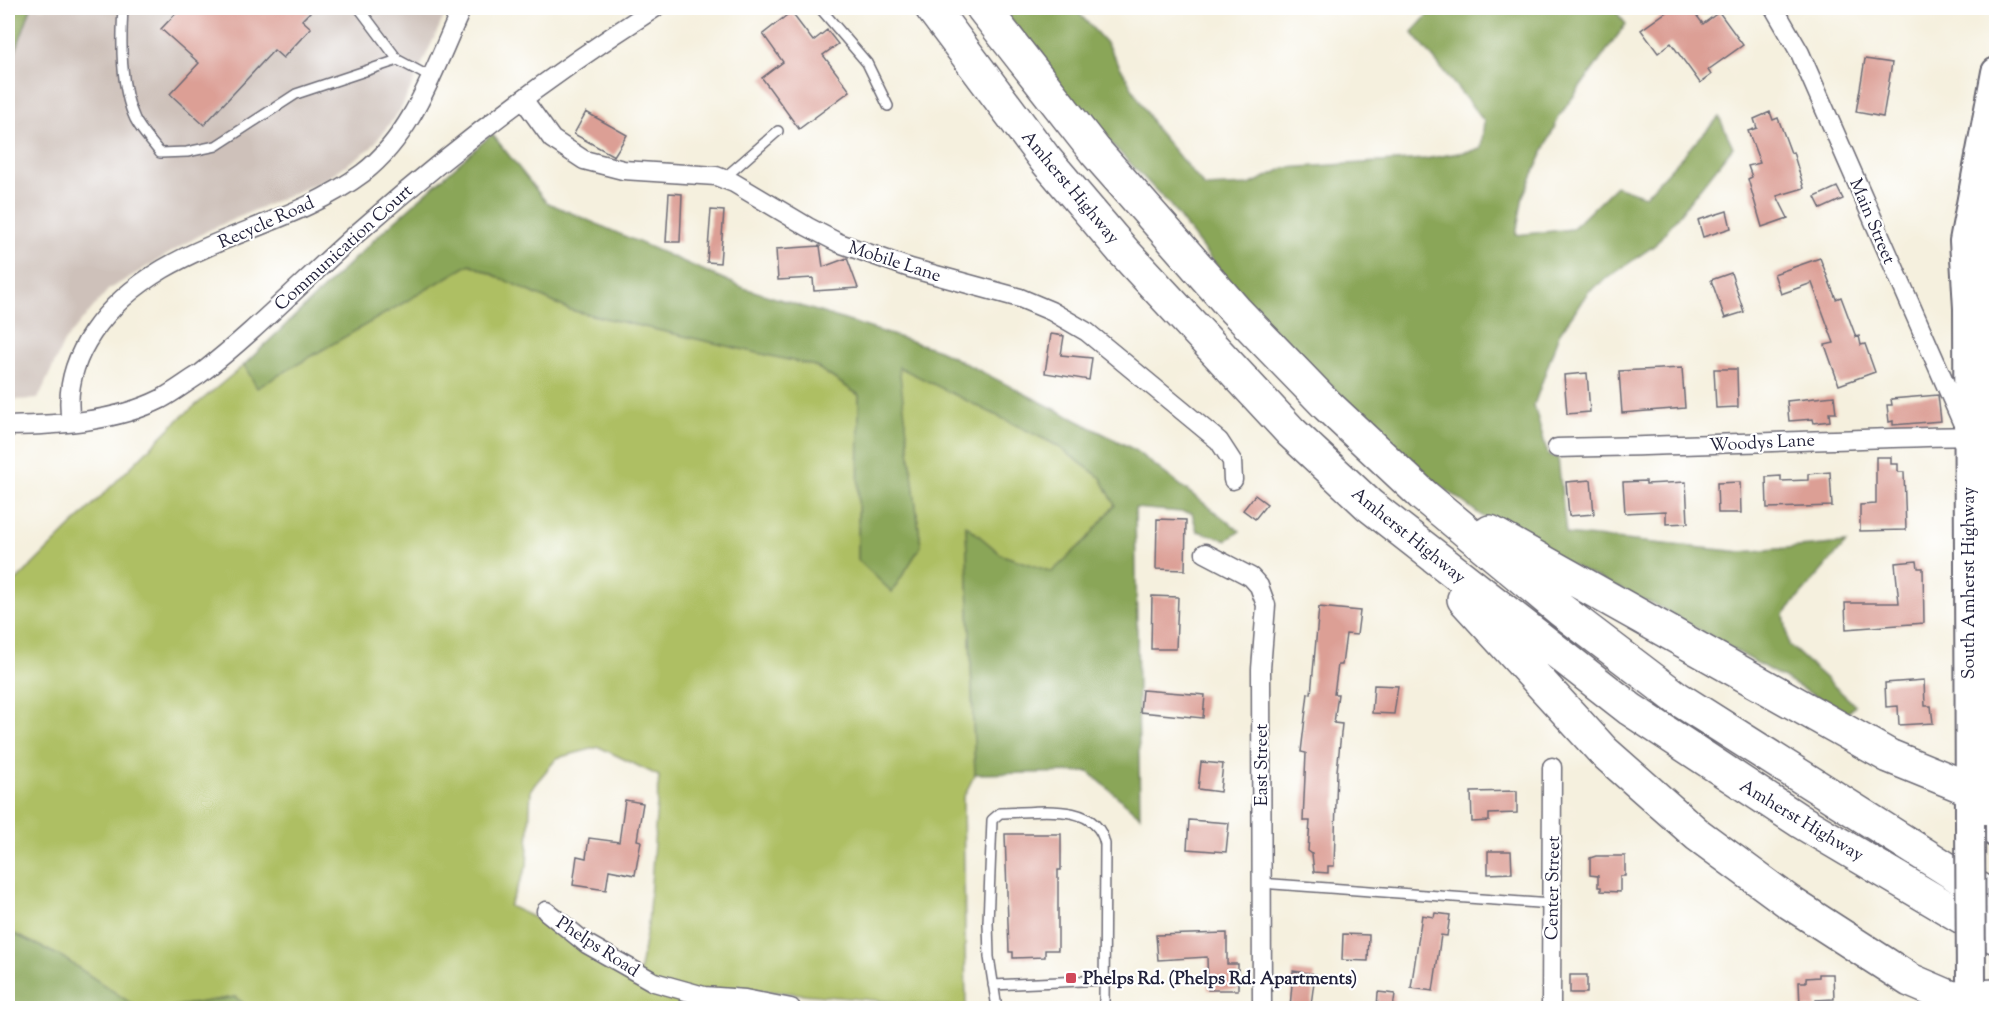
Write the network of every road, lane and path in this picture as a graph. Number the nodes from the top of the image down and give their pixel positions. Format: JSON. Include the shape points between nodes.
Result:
{"nodes":[{"id":1,"x":123,"y":8,"type":"edge"},
{"id":2,"x":359,"y":8,"type":"edge"},
{"id":3,"x":462,"y":8,"type":"edge"},
{"id":4,"x":655,"y":8,"type":"edge"},
{"id":5,"x":820,"y":8,"type":"edge"},
{"id":6,"x":932,"y":8,"type":"edge"},
{"id":7,"x":983,"y":8,"type":"edge"},
{"id":8,"x":1774,"y":8,"type":"edge"},
{"id":9,"x":398,"y":60,"type":"junction"},
{"id":10,"x":1996,"y":72,"type":"edge"},
{"id":11,"x":430,"y":76,"type":"junction"},
{"id":12,"x":522,"y":99,"type":"junction"},
{"id":13,"x":888,"y":106,"type":"dead end"},
{"id":14,"x":778,"y":131,"type":"dead end"},
{"id":15,"x":1979,"y":160,"type":"junction"},
{"id":16,"x":723,"y":178,"type":"junction"},
{"id":17,"x":1993,"y":263,"type":"edge"},
{"id":18,"x":71,"y":422,"type":"junction"},
{"id":19,"x":8,"y":426,"type":"edge"},
{"id":20,"x":1984,"y":443,"type":"edge"},
{"id":21,"x":1374,"y":448,"type":"junction"},
{"id":22,"x":1557,"y":448,"type":"dead end"},
{"id":23,"x":1233,"y":480,"type":"dead end"},
{"id":24,"x":1369,"y":505,"type":"junction"},
{"id":25,"x":1205,"y":553,"type":"dead end"},
{"id":26,"x":1996,"y":596,"type":"edge"},
{"id":27,"x":1552,"y":767,"type":"dead end"},
{"id":28,"x":1983,"y":791,"type":"edge"},
{"id":29,"x":1983,"y":829,"type":"edge"},
{"id":30,"x":1260,"y":882,"type":"junction"},
{"id":31,"x":1996,"y":900,"type":"edge"},
{"id":32,"x":1551,"y":904,"type":"junction"},
{"id":33,"x":546,"y":911,"type":"dead end"},
{"id":34,"x":1996,"y":937,"type":"edge"},
{"id":35,"x":1104,"y":980,"type":"junction"},
{"id":36,"x":993,"y":986,"type":"junction"},
{"id":37,"x":1977,"y":996,"type":"edge"},
{"id":38,"x":791,"y":1008,"type":"edge"},
{"id":39,"x":997,"y":1008,"type":"edge"},
{"id":40,"x":1104,"y":1008,"type":"edge"},
{"id":41,"x":1262,"y":1008,"type":"edge"},
{"id":42,"x":1551,"y":1008,"type":"edge"}],
"edges":[{"from":1,"to":9,"type":"lane","via":[[121,49],[130,100],[135,119],[160,153],[216,146],[296,94]]},
{"from":2,"to":9,"type":"lane"},
{"from":3,"to":11,"type":"street","name":"Recycle Road"},
{"from":4,"to":12,"type":"street","name":"Communication Court"},
{"from":5,"to":13,"type":"lane","via":[[867,63]]},
{"from":6,"to":24,"type":"highway","name":"Amherst Highway","via":[[1045,159],[1124,252],[1291,432]]},
{"from":7,"to":21,"type":"highway","name":"Amherst Highway","via":[[1087,142],[1228,301],[1327,405]]},
{"from":8,"to":20,"type":"street","name":"Main Street","via":[[1800,53]]},
{"from":9,"to":11,"type":"lane"},
{"from":10,"to":15,"type":"main road","name":"South Amherst Highway"},
{"from":11,"to":18,"type":"street","name":"Recycle Road","via":[[397,139],[363,173],[275,221],[184,258],[140,284],[117,305],[82,348],[74,368],[69,388]]},
{"from":12,"to":16,"type":"street","name":"Mobile Lane","via":[[552,139],[584,160],[623,170]]},
{"from":12,"to":18,"type":"street","name":"Communication Court","via":[[402,194],[200,375],[160,399],[124,412]]},
{"from":14,"to":16,"type":"lane"},
{"from":15,"to":17,"type":"main road","name":"South Amherst Highway"},
{"from":15,"to":20,"type":"main road","name":"South Amherst Highway","via":[[1964,241]]},
{"from":16,"to":23,"type":"street","name":"Mobile Lane","via":[[839,243],[910,268],[1020,298],[1078,326],[1219,441],[1232,461]]},
{"from":17,"to":20,"type":"main road","name":"South Amherst Highway"},
{"from":18,"to":19,"type":"street","name":"Communication Court"},
{"from":20,"to":22,"type":"street","name":"Woodys Lane"},
{"from":20,"to":26,"type":"highway","via":[[1993,478]]},
{"from":20,"to":28,"type":"main road","name":"South Amherst Highway"},
{"from":21,"to":28,"type":"highway","via":[[1484,528],[1889,756]]},
{"from":21,"to":31,"type":"highway","name":"Amherst Highway","via":[[1498,558],[1677,698]]},
{"from":24,"to":34,"type":"highway","name":"Amherst Highway","via":[[1630,709],[1800,821]]},
{"from":24,"to":37,"type":"highway","via":[[1456,590],[1603,751],[1698,835],[1789,902],[1910,980],[1952,998]]},
{"from":25,"to":30,"type":"street","name":"East Street","via":[[1251,577],[1266,605]]},
{"from":27,"to":32,"type":"street","name":"Center Street"},
{"from":28,"to":29,"type":"main road","name":"South Amherst Highway"},
{"from":29,"to":37,"type":"main road","name":"South Amherst Highway","bridge":true},
{"from":30,"to":32,"type":"lane"},
{"from":30,"to":41,"type":"street","name":"East Street"},
{"from":32,"to":42,"type":"street","name":"Center Street"},
{"from":33,"to":38,"type":"street","name":"Phelps Road","via":[[587,944],[654,982],[704,996]]},
{"from":35,"to":36,"type":"lane"},
{"from":35,"to":36,"type":"lane","via":[[1106,852],[1102,833],[1079,814],[1000,813],[990,829],[988,923]]},
{"from":35,"to":40,"type":"lane"},
{"from":36,"to":39,"type":"lane"}]}
